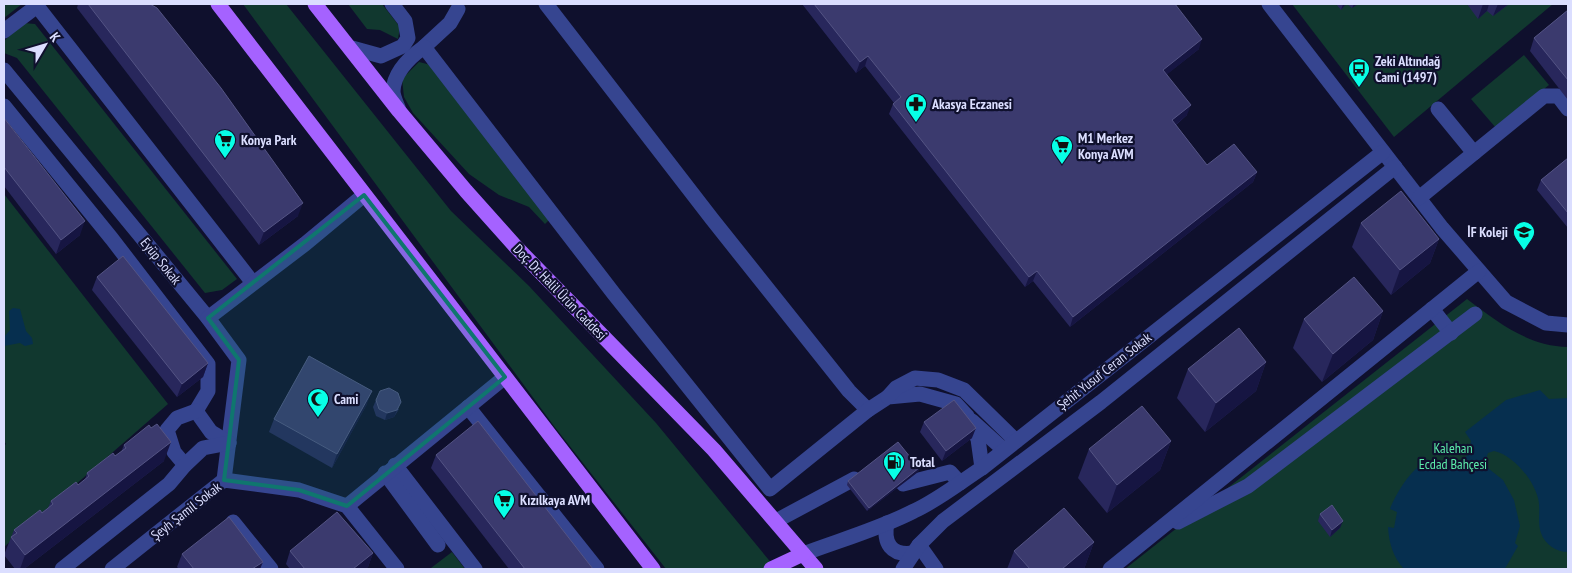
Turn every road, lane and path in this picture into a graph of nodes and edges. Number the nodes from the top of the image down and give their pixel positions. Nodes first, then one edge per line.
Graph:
1 (218, 4) edge
2 (230, 4) edge
3 (316, 4) edge
4 (392, 4) edge
5 (546, 4) edge
6 (1269, 4) edge
7 (458, 9) dead end
8 (4, 31) edge
9 (250, 44) junction
10 (424, 47) junction
11 (352, 48) junction
12 (4, 70) edge
13 (4, 106) edge
14 (1438, 109) dead end
15 (1568, 109) edge
16 (399, 111) junction
17 (1383, 152) junction
18 (1474, 153) junction
19 (1395, 167) junction
20 (364, 194) junction
21 (1419, 198) junction
22 (1479, 271) junction
23 (253, 283) junction
24 (1432, 309) junction
25 (1475, 314) dead end
26 (208, 318) junction
27 (1568, 325) edge
28 (1450, 333) junction
29 (505, 377) junction
30 (888, 397) junction
31 (468, 407) junction
32 (868, 410) junction
33 (196, 411) junction
34 (967, 416) junction
35 (229, 443) junction
36 (1010, 446) junction
37 (185, 465) junction
38 (982, 468) junction
39 (390, 469) junction
40 (854, 479) edge
41 (224, 480) junction
42 (960, 483) junction
43 (903, 484) edge
44 (347, 506) junction
45 (776, 521) junction
46 (233, 522) edge
47 (887, 523) junction
48 (1151, 536) junction
49 (438, 545) dead end
50 (916, 549) junction
51 (803, 554) junction
52 (62, 569) edge
53 (112, 569) edge
54 (271, 569) edge
55 (397, 569) edge
56 (475, 569) edge
57 (597, 569) edge
58 (653, 569) edge
59 (771, 569) edge
60 (816, 569) edge
61 (903, 569) edge
62 (936, 569) edge
63 (1110, 569) edge

1 - 9 main road
2 - 9 main road
3 - 11 main road, Doç. Dr. Halil Ürün Caddesi
4 - 11 street
5 - 32 street
6 - 17 street
7 - 10 street
8 - 23 street
9 - 20 main road
10 - 16 street
10 - 32 street
11 - 16 main road, Doç. Dr. Halil Ürün Caddesi
12 - 26 street, Eyüp Sokak
13 - 33 street
14 - 18 street
15 - 18 street
16 - 45 main road, Doç. Dr. Halil Ürün Caddesi
17 - 19 street
17 - 36 street, Şehit Yusuf Ceran Sokak
18 - 21 street
19 - 21 street
19 - 50 street, Şehit Yusuf Ceran Sokak
20 - 23 street
20 - 29 main road
21 - 22 street
22 - 24 street
22 - 27 street
23 - 26 street
24 - 28 street
24 - 48 street
25 - 28 street
26 - 35 street, Eyüp Sokak
28 - 48 street
29 - 31 street
29 - 58 main road
30 - 32 street
30 - 34 street
30 - 36 street
31 - 39 street
31 - 57 street
33 - 35 street
33 - 37 street
34 - 36 street
34 - 38 street
35 - 37 street
35 - 41 street, Eyüp Sokak
36 - 38 street, Şehit Yusuf Ceran Sokak
37 - 52 street
38 - 42 street, Şehit Yusuf Ceran Sokak
39 - 44 street
39 - 49 street
39 - 56 street
40 - 45 street
41 - 44 street, Şeyh Şamil Sokak
41 - 53 street, Şeyh Şamil Sokak
42 - 43 street
42 - 47 street, Şehit Yusuf Ceran Sokak
44 - 55 street
45 - 51 main road, Doç. Dr. Halil Ürün Caddesi
46 - 54 street
47 - 50 street
47 - 51 street, Şehit Yusuf Ceran Sokak
48 - 63 street
50 - 61 street, Şehit Yusuf Ceran Sokak
50 - 62 street
51 - 59 main road
51 - 60 main road, Doç. Dr. Halil Ürün Caddesi

